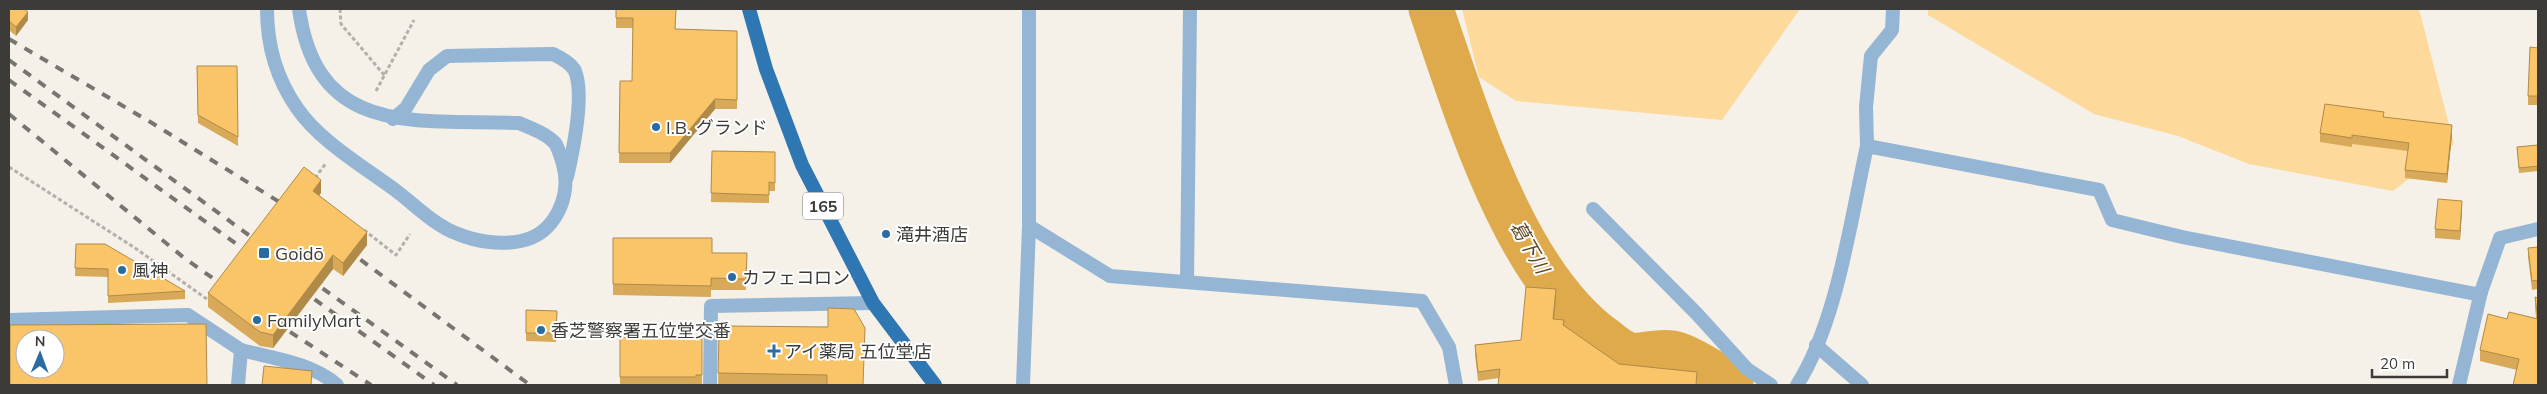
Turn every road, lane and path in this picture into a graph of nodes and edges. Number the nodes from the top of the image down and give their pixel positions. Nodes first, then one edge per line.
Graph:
1 (267, 9) edge
2 (299, 9) edge
3 (340, 9) edge
4 (749, 9) edge
5 (1029, 9) edge
6 (1190, 9) edge
7 (1892, 9) edge
8 (414, 20) dead end
9 (386, 76) junction
10 (373, 96) dead end
11 (393, 118) junction
12 (1867, 146) junction
13 (327, 161) dead end
14 (9, 167) edge
15 (567, 177) junction
16 (310, 185) edge
17 (1593, 210) dead end
18 (1029, 226) junction
19 (363, 229) edge
20 (2538, 229) edge
21 (410, 234) dead end
22 (1187, 282) junction
23 (2482, 292) junction
24 (873, 303) junction
25 (216, 306) edge
26 (9, 320) edge
27 (1816, 344) junction
28 (241, 350) junction
29 (1458, 384) edge
30 (238, 385) edge
31 (337, 385) edge
32 (710, 385) edge
33 (935, 385) edge
34 (1023, 385) edge
35 (1771, 385) edge
36 (1797, 385) edge
37 (1862, 385) edge
38 (2459, 385) edge

1 - 15 street
2 - 11 street
3 - 9 path
4 - 24 highway, 165
5 - 18 street
6 - 22 street
7 - 12 street
8 - 9 path
9 - 10 path
11 - 15 street
11 - 15 street
12 - 23 street
12 - 27 street
13 - 16 path
14 - 25 path
17 - 35 street
18 - 22 street
18 - 34 street
19 - 21 path
20 - 23 street
22 - 29 street
23 - 38 street
24 - 32 street
24 - 33 highway, 165
26 - 28 street
27 - 36 street
27 - 37 street
28 - 30 street
28 - 31 street

